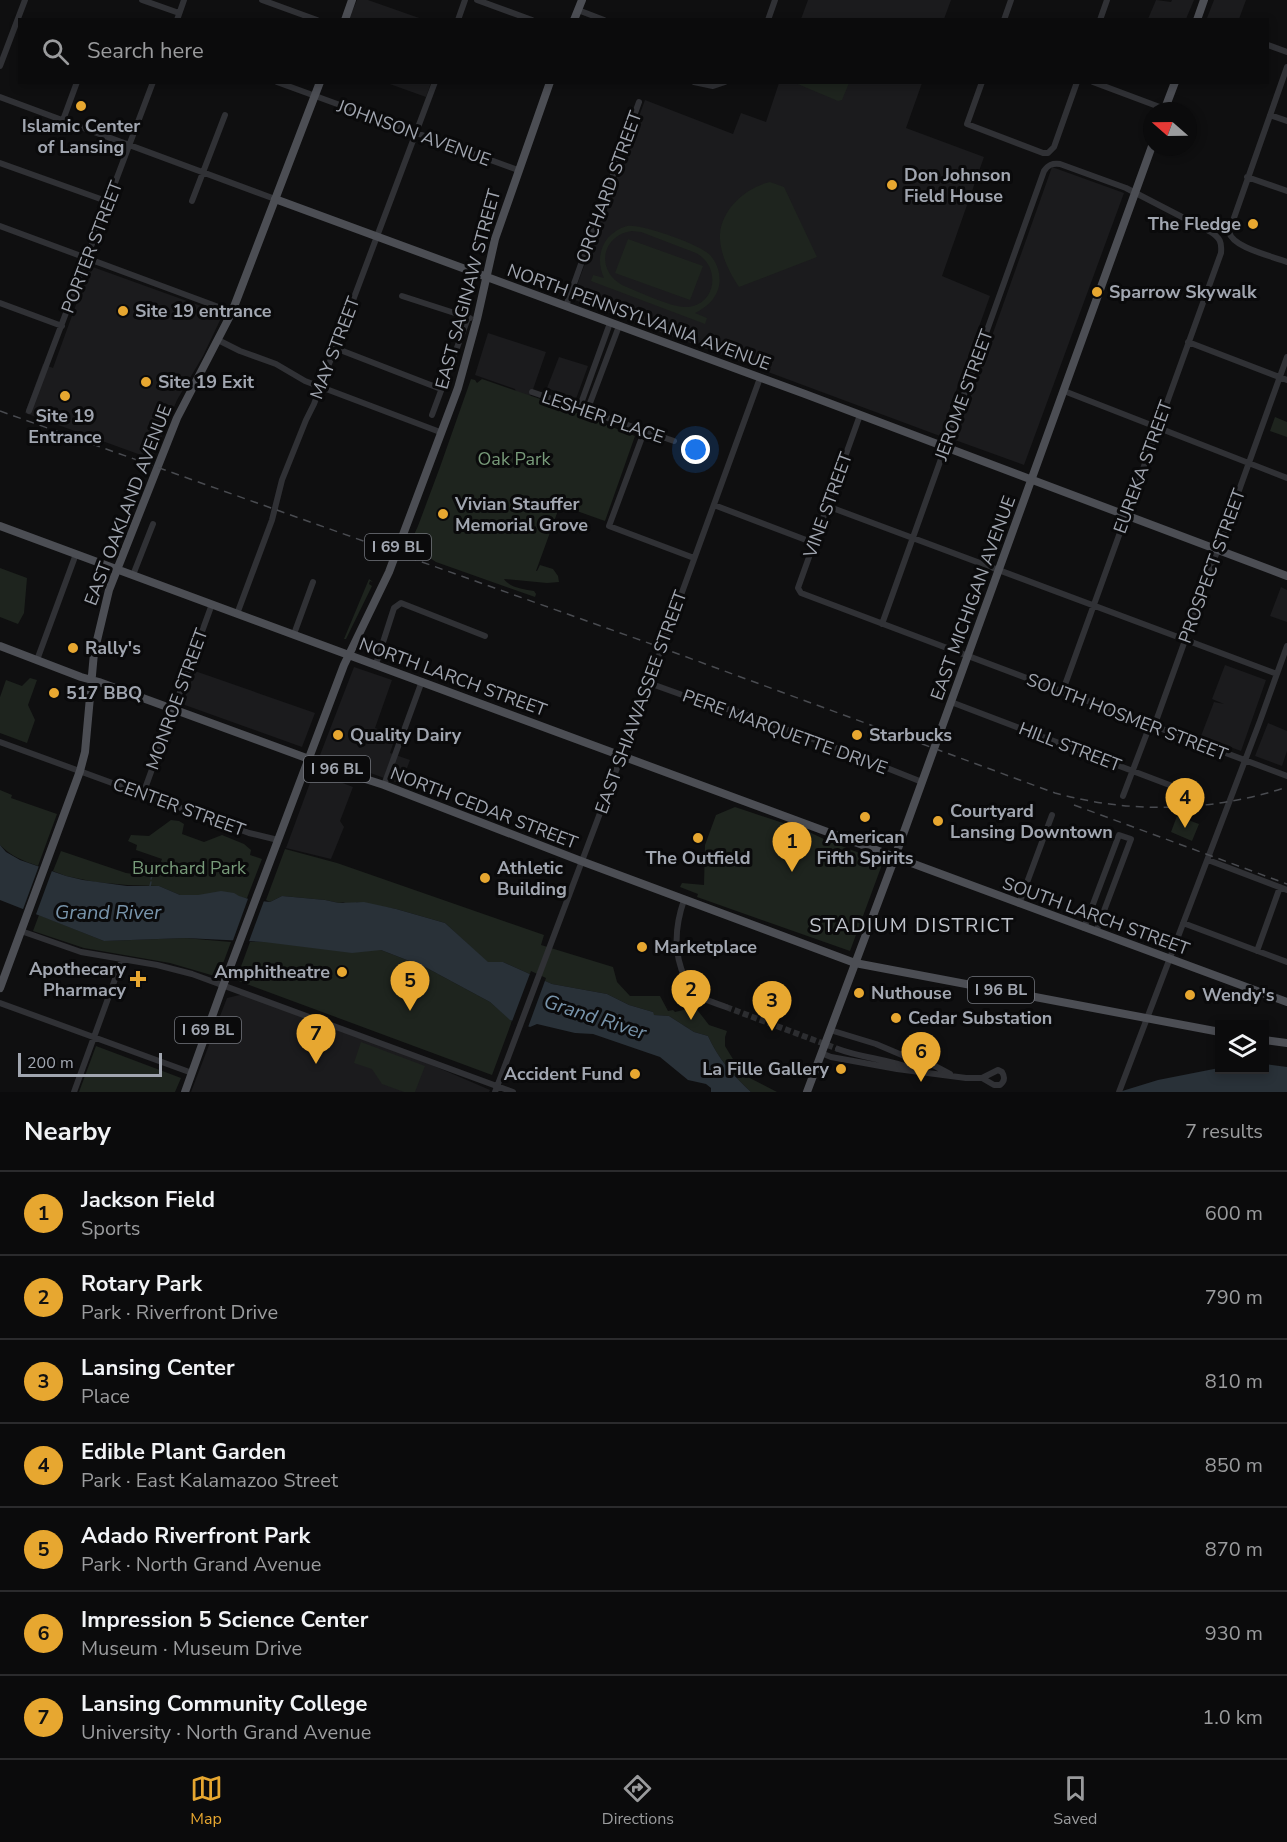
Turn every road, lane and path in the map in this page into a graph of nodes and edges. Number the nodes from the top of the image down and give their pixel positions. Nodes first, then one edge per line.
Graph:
1 (25, 0) edge
2 (142, 0) edge
3 (184, 0) edge
4 (262, 0) edge
5 (352, 0) edge
6 (465, 0) edge
7 (477, 0) edge
8 (582, 0) edge
9 (775, 0) edge
10 (1011, 0) edge
11 (1107, 0) edge
12 (1204, 0) edge
13 (578, 10) junction
14 (178, 16) edge
15 (312, 18) edge
16 (346, 18) edge
17 (459, 18) edge
18 (526, 18) edge
19 (575, 18) edge
20 (599, 18) edge
21 (769, 18) edge
22 (1005, 18) edge
23 (1101, 18) edge
24 (1198, 18) edge
25 (1269, 45) edge
26 (1287, 52) edge
27 (2, 53) edge
28 (0, 66) edge
29 (1287, 67) edge
30 (76, 84) edge
31 (152, 84) edge
32 (282, 84) edge
33 (320, 84) edge
34 (434, 84) edge
35 (549, 84) edge
36 (701, 84) edge
37 (719, 84) edge
38 (981, 84) edge
39 (1076, 84) edge
40 (1098, 84) edge
41 (1174, 84) edge
42 (315, 96) junction
43 (0, 97) edge
44 (639, 102) dead end
45 (1144, 102) edge
46 (1168, 102) edge
47 (225, 115) dead end
48 (1270, 115) junction
49 (63, 120) junction
50 (1287, 121) edge
51 (416, 133) junction
52 (130, 145) junction
53 (1149, 156) edge
54 (0, 163) edge
55 (518, 170) junction
56 (203, 172) junction
57 (1247, 177) junction
58 (1287, 191) edge
59 (1136, 192) junction
60 (275, 199) junction
61 (192, 201) dead end
62 (109, 202) junction
63 (0, 226) edge
64 (378, 236) junction
65 (88, 258) junction
66 (1287, 262) edge
67 (487, 276) junction
68 (402, 296) dead end
69 (0, 303) edge
70 (566, 306) junction
71 (232, 312) junction
72 (468, 318) junction
73 (477, 319) junction
74 (610, 323) junction
75 (62, 326) junction
76 (619, 326) junction
77 (218, 340) junction
78 (1188, 342) junction
79 (335, 348) junction
80 (1287, 357) edge
81 (760, 378) junction
82 (1280, 378) junction
83 (1287, 380) edge
84 (320, 387) junction
85 (441, 388) junction
86 (1064, 391) junction
87 (532, 392) dead end
88 (579, 409) junction
89 (29, 411) dead end
90 (588, 411) junction
91 (432, 415) dead end
92 (860, 415) junction
93 (1157, 428) junction
94 (440, 432) junction
95 (644, 432) junction
96 (674, 441) dead end
97 (945, 447) junction
98 (1249, 463) junction
99 (1287, 478) edge
100 (1032, 480) junction
101 (714, 505) junction
102 (828, 506) junction
103 (1126, 515) junction
104 (153, 524) dead end
105 (0, 526) edge
106 (913, 538) junction
107 (814, 543) junction
108 (1218, 550) junction
109 (76, 554) junction
110 (694, 558) junction
111 (117, 569) junction
112 (999, 569) junction
113 (133, 575) junction
114 (1287, 576) edge
115 (313, 582) dead end
116 (801, 593) joint
117 (212, 604) junction
118 (1094, 606) junction
119 (237, 614) junction
120 (882, 624) junction
121 (294, 634) junction
122 (485, 636) dead end
123 (1185, 641) junction
124 (0, 646) edge
125 (1287, 646) edge
126 (349, 655) junction
127 (968, 656) junction
128 (37, 660) junction
129 (376, 664) junction
130 (1277, 675) junction
131 (91, 679) junction
132 (422, 681) junction
133 (649, 683) junction
134 (1062, 693) junction
135 (951, 702) junction
136 (174, 709) junction
137 (1150, 725) junction
138 (0, 742) edge
139 (622, 755) junction
140 (309, 759) junction
141 (1245, 761) junction
142 (1132, 770) junction
143 (80, 771) junction
144 (1287, 776) edge
145 (922, 782) junction
146 (384, 785) junction
147 (1188, 792) dead end
148 (143, 794) junction
149 (1123, 796) dead end
150 (1052, 815) dead end
151 (278, 840) junction
152 (1112, 855) junction
153 (895, 857) junction
154 (1124, 859) junction
155 (1208, 860) junction
156 (581, 861) junction
157 (1284, 888) edge
158 (684, 900) junction
159 (1019, 904) junction
160 (1183, 923) junction
161 (1084, 928) junction
162 (21, 931) junction
163 (1096, 932) junction
164 (1257, 951) junction
165 (1170, 959) junction
166 (122, 960) junction
167 (1287, 962) edge
168 (855, 963) junction
169 (223, 986) junction
170 (0, 987) edge
171 (1287, 1002) edge
172 (0, 1003) edge
173 (726, 1007) tunnel mouth
174 (1147, 1019) junction
175 (830, 1030) junction
176 (1215, 1031) edge
177 (94, 1037) junction
178 (1269, 1040) edge
179 (1286, 1042) edge
180 (838, 1049) tunnel mouth
181 (821, 1053) junction
182 (876, 1058) junction
183 (909, 1058) junction
184 (922, 1072) junction
185 (192, 1073) junction
186 (956, 1077) junction
187 (982, 1078) dead end
188 (496, 1089) edge
189 (74, 1092) edge
190 (185, 1092) edge
191 (513, 1092) edge
192 (807, 1092) edge
193 (1119, 1092) edge

1 - 27 street
2 - 14 street
3 - 14 street
4 - 15 street
5 - 16 main road
6 - 17 street
7 - 18 street
8 - 13 main road
9 - 21 street
10 - 22 street
11 - 23 street
12 - 24 main road
13 - 19 main road
13 - 20 street
25 - 26 street
27 - 28 street
29 - 48 street
30 - 49 street
31 - 52 street, PORTER STREET
32 - 42 street, JOHNSON AVENUE
33 - 42 main road, EAST OAKLAND AVENUE
34 - 51 street, MAY STREET
35 - 55 main road, EAST SAGINAW STREET / I 69 BL
36 - 37 street
38 - 39 street
40 - 45 street
41 - 46 main road
42 - 51 street, JOHNSON AVENUE
42 - 60 main road, EAST OAKLAND AVENUE
43 - 49 street, NORTH PENNSYLVANIA AVENUE
44 - 70 street, ORCHARD STREET
47 - 56 street
48 - 50 street
48 - 57 street
49 - 52 street, NORTH PENNSYLVANIA AVENUE
51 - 55 street, JOHNSON AVENUE
51 - 64 street, MAY STREET
52 - 56 street, NORTH PENNSYLVANIA AVENUE
52 - 62 street, PORTER STREET
53 - 59 main road, EAST MICHIGAN AVENUE
54 - 62 street
55 - 67 main road, EAST SAGINAW STREET / I 69 BL
56 - 60 street, NORTH PENNSYLVANIA AVENUE
56 - 61 street
57 - 58 street
57 - 66 street
59 - 78 street, EUREKA STREET
59 - 86 main road, EAST MICHIGAN AVENUE
59 - 97 street, JEROME STREET
60 - 64 main road, NORTH PENNSYLVANIA AVENUE
60 - 71 main road, EAST OAKLAND AVENUE
62 - 65 street, PORTER STREET
63 - 65 street
64 - 67 main road, NORTH PENNSYLVANIA AVENUE
64 - 79 street, MAY STREET
65 - 71 street
65 - 75 street, PORTER STREET
67 - 70 main road, NORTH PENNSYLVANIA AVENUE
67 - 73 main road, EAST SAGINAW STREET / I 69 BL
68 - 72 street
69 - 75 street
70 - 74 main road, NORTH PENNSYLVANIA AVENUE
71 - 77 main road, EAST OAKLAND AVENUE
72 - 73 street
72 - 85 street
73 - 94 main road, EAST SAGINAW STREET / I 69 BL
74 - 76 main road, NORTH PENNSYLVANIA AVENUE
74 - 88 street
75 - 89 street, PORTER STREET
76 - 81 main road, NORTH PENNSYLVANIA AVENUE
76 - 90 street
77 - 84 street
77 - 111 main road, EAST OAKLAND AVENUE
78 - 82 street
78 - 93 street, EUREKA STREET
79 - 84 street, MAY STREET
79 - 85 street
80 - 82 street, PROSPECT STREET
81 - 92 main road, NORTH PENNSYLVANIA AVENUE
81 - 101 street, EAST SHIAWASSEE STREET
82 - 83 street
82 - 98 street, PROSPECT STREET
84 - 94 street
84 - 119 street, MAY STREET
85 - 91 street
86 - 93 street
86 - 100 main road, EAST MICHIGAN AVENUE
87 - 88 street, LESHER PLACE
88 - 90 street, LESHER PLACE
90 - 95 street, LESHER PLACE
92 - 97 main road, NORTH PENNSYLVANIA AVENUE
92 - 102 street, VINE STREET
93 - 98 street
93 - 103 street, EUREKA STREET
94 - 126 main road, EAST SAGINAW STREET / I 69 BL
95 - 96 street, LESHER PLACE
95 - 110 street
97 - 100 main road, NORTH PENNSYLVANIA AVENUE
97 - 106 street, JEROME STREET
98 - 99 street
98 - 108 street, PROSPECT STREET
100 - 103 main road, NORTH PENNSYLVANIA AVENUE
100 - 112 main road, EAST MICHIGAN AVENUE
101 - 107 street
101 - 110 street, EAST SHIAWASSEE STREET
102 - 106 street
102 - 107 street, VINE STREET
103 - 108 main road, NORTH PENNSYLVANIA AVENUE
103 - 118 street, EUREKA STREET
104 - 113 street
105 - 109 main road, NORTH LARCH STREET
106 - 112 street
106 - 120 street, JEROME STREET
107 - 116 street, VINE STREET
108 - 114 main road, NORTH PENNSYLVANIA AVENUE
108 - 123 street, PROSPECT STREET
109 - 111 main road, NORTH LARCH STREET
109 - 128 street
110 - 133 street, EAST SHIAWASSEE STREET
111 - 113 main road, NORTH LARCH STREET
111 - 131 main road, EAST OAKLAND AVENUE
112 - 118 street
112 - 127 main road, EAST MICHIGAN AVENUE
113 - 117 main road, NORTH LARCH STREET
115 - 121 street
116 - 120 street, SOUTH HOSMER STREET
117 - 119 main road, NORTH LARCH STREET
117 - 136 street, MONROE STREET
118 - 123 street
118 - 134 street, EUREKA STREET
119 - 121 main road, NORTH LARCH STREET
120 - 127 street, SOUTH HOSMER STREET
121 - 126 main road, NORTH LARCH STREET
122 - 129 street
123 - 130 street
123 - 137 street, PROSPECT STREET
124 - 128 main road, NORTH CEDAR STREET / I 96 BL
125 - 130 street
126 - 129 main road, NORTH LARCH STREET
126 - 140 main road, EAST SAGINAW STREET / I 69 BL
127 - 134 street, SOUTH HOSMER STREET
127 - 135 main road, EAST MICHIGAN AVENUE
128 - 131 main road, NORTH CEDAR STREET / I 96 BL
129 - 132 main road, NORTH LARCH STREET
130 - 141 street
131 - 136 main road, NORTH CEDAR STREET / I 96 BL
131 - 143 main road, EAST OAKLAND AVENUE
132 - 139 main road, NORTH LARCH STREET
132 - 146 street
133 - 139 street, EAST SHIAWASSEE STREET
133 - 145 street, PERE MARQUETTE DRIVE
134 - 137 street, SOUTH HOSMER STREET
135 - 142 street, HILL STREET
135 - 145 main road, EAST MICHIGAN AVENUE
136 - 140 main road, NORTH CEDAR STREET / I 96 BL
136 - 148 street, MONROE STREET
137 - 141 street, SOUTH HOSMER STREET
137 - 142 street, PROSPECT STREET
138 - 143 street, CENTER STREET
139 - 153 main road, NORTH LARCH STREET
139 - 156 street, EAST SHIAWASSEE STREET
140 - 146 main road, NORTH CEDAR STREET / I 96 BL
140 - 151 main road, EAST SAGINAW STREET / I 69 BL
141 - 144 street, SOUTH HOSMER STREET
141 - 155 street
142 - 147 street, HILL STREET
142 - 149 street, PROSPECT STREET
143 - 148 street, CENTER STREET
143 - 162 main road, EAST OAKLAND AVENUE
145 - 153 main road, EAST MICHIGAN AVENUE
146 - 156 main road, NORTH CEDAR STREET / I 96 BL
148 - 151 street, CENTER STREET
150 - 159 street
151 - 169 main road, EAST SAGINAW STREET / I 69 BL
152 - 154 street
152 - 154 street
152 - 161 street
153 - 159 main road, SOUTH LARCH STREET
153 - 168 main road, EAST MICHIGAN AVENUE
154 - 163 street
155 - 157 street
155 - 160 street
156 - 158 main road, NORTH CEDAR STREET / I 96 BL
156 - 188 street, EAST SHIAWASSEE STREET
157 - 164 street
158 - 168 main road, NORTH CEDAR STREET / I 96 BL
158 - 173 street
159 - 161 main road, SOUTH LARCH STREET
160 - 164 street
160 - 165 street
161 - 163 main road, SOUTH LARCH STREET
162 - 166 street
162 - 170 main road, EAST OAKLAND AVENUE
163 - 165 main road, SOUTH LARCH STREET
164 - 167 street
165 - 171 main road, SOUTH LARCH STREET
165 - 174 street
166 - 169 street
166 - 177 street
168 - 174 main road, I 96 BL
168 - 175 main road, EAST MICHIGAN AVENUE
169 - 185 main road, EAST SAGINAW STREET / I 69 BL
169 - 188 street
172 - 177 street
174 - 176 main road, I 96 BL
174 - 193 street
175 - 181 main road, EAST MICHIGAN AVENUE
175 - 183 street
177 - 185 street
177 - 189 street
178 - 179 main road
180 - 182 street
181 - 184 street
181 - 192 main road, EAST MICHIGAN AVENUE
182 - 183 street
182 - 184 street
183 - 186 street
184 - 186 street
185 - 190 main road, I 69 BL
186 - 187 street
188 - 191 street

